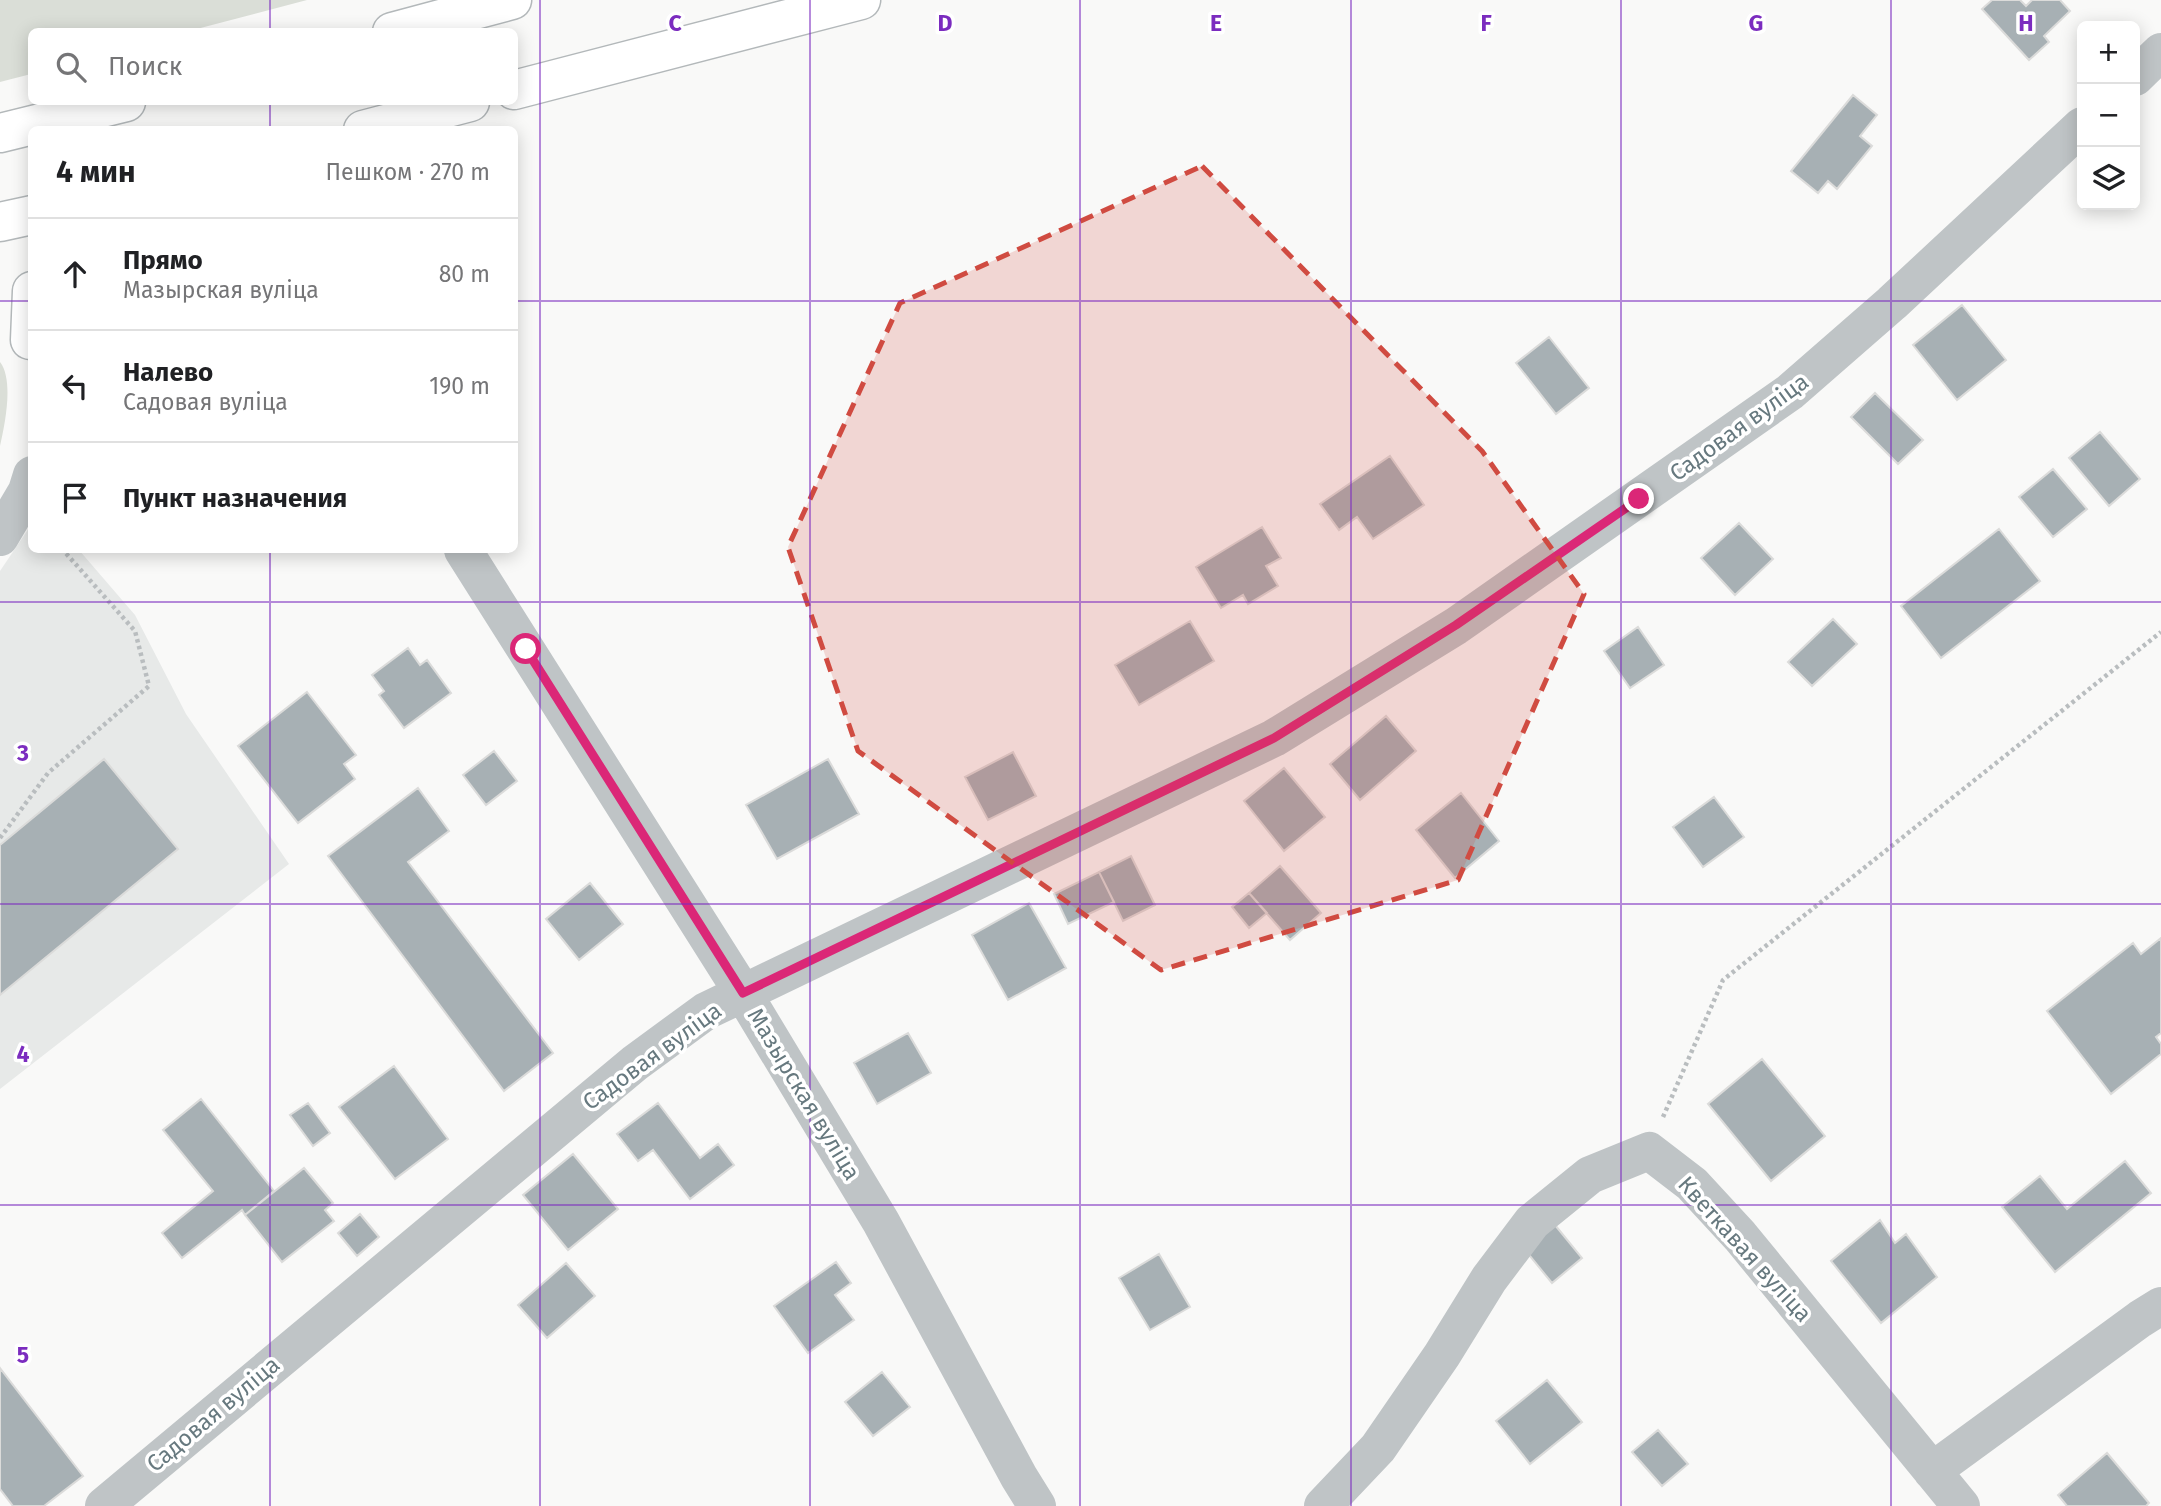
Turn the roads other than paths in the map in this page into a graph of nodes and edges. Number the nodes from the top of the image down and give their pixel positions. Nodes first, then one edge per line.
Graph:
1 (512, 0) edge
2 (861, 0) edge
3 (407, 28) edge
4 (2161, 52) edge
5 (2140, 72) edge
6 (518, 89) edge
7 (114, 105) edge
8 (459, 105) edge
9 (28, 126) edge
10 (28, 126) edge
11 (378, 126) edge
12 (2077, 131) edge
13 (0, 133) edge
14 (28, 216) edge
15 (0, 222) edge
16 (0, 304) edge
17 (28, 340) edge
18 (28, 488) edge
19 (0, 537) edge
20 (465, 553) edge
21 (743, 993) junction
22 (2161, 1307) edge
23 (1932, 1471) junction
24 (104, 1506) edge
25 (1037, 1506) edge
26 (1323, 1506) edge
27 (1961, 1506) edge

1 - 3 highway
2 - 6 highway
4 - 5 street
7 - 9 highway
8 - 11 highway
10 - 13 highway
12 - 21 street, Садовая вуліца
14 - 15 highway
16 - 17 highway
18 - 19 street
20 - 21 street, Мазырская вуліца
21 - 24 street, Садовая вуліца
21 - 25 street, Мазырская вуліца
22 - 23 street
23 - 26 street, Кветкавая вуліца
23 - 27 street, Кветкавая вуліца

